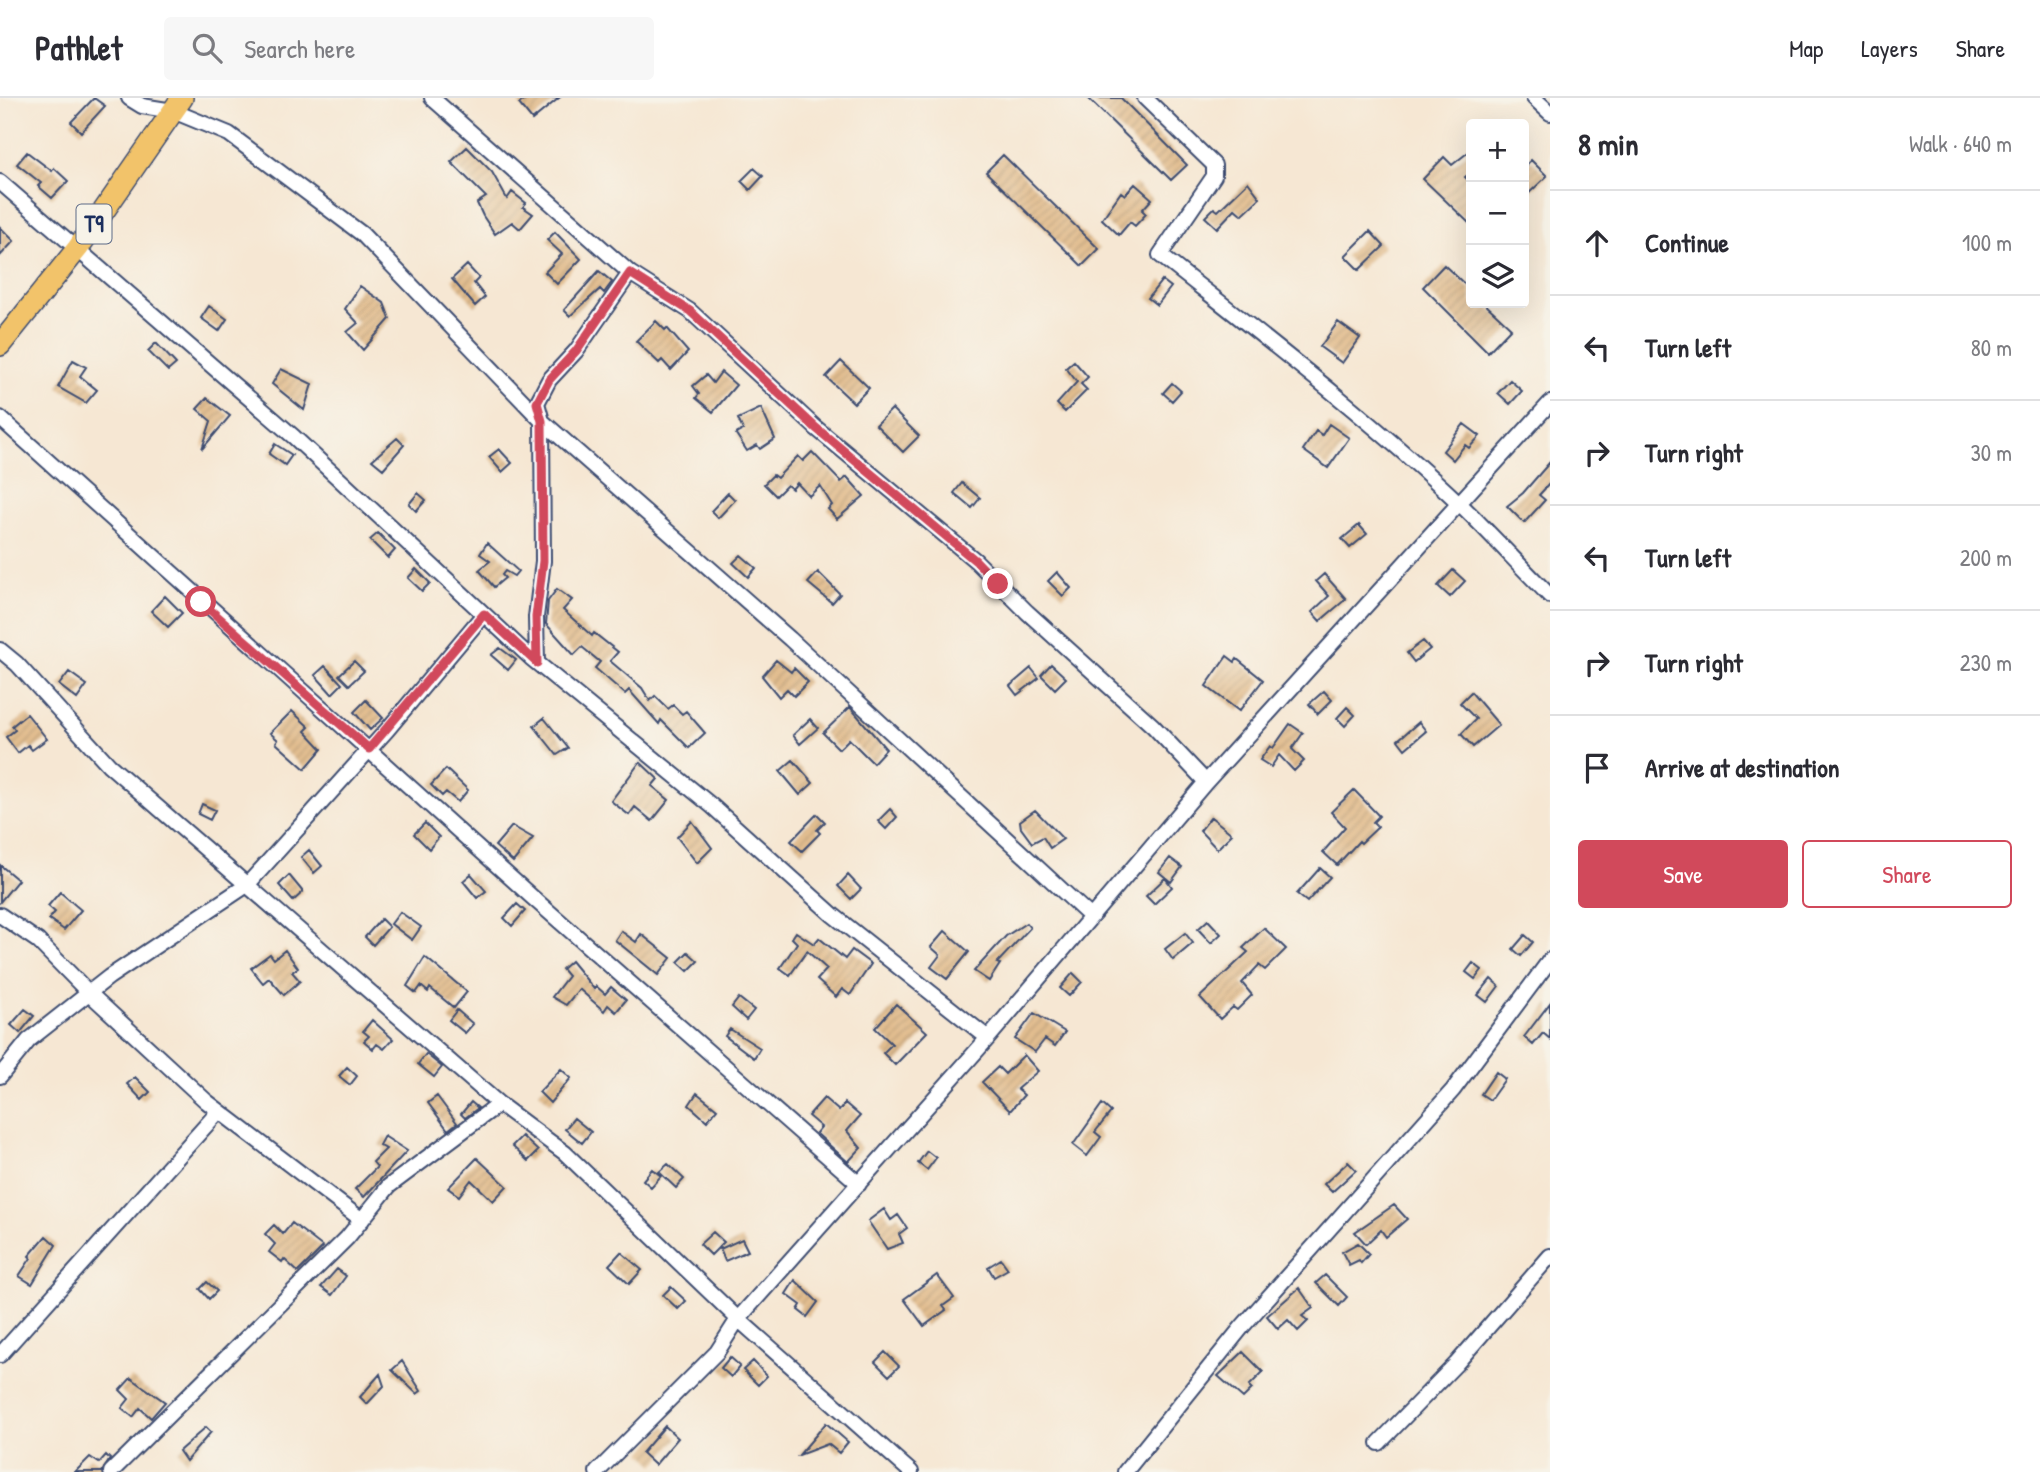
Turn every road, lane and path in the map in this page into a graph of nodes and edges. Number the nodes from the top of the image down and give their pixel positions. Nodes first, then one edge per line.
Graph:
1 (129, 98) edge
2 (432, 98) edge
3 (1145, 98) edge
4 (1534, 98) edge
5 (177, 104) edge
6 (1550, 113) edge
7 (0, 182) edge
8 (78, 248) junction
9 (630, 273) junction
10 (0, 345) edge
11 (1550, 402) edge
12 (0, 418) edge
13 (542, 421) junction
14 (1460, 505) junction
15 (1550, 596) edge
16 (484, 614) junction
17 (0, 650) edge
18 (537, 663) junction
19 (369, 749) junction
20 (1206, 782) junction
21 (247, 885) junction
22 (0, 915) edge
23 (1091, 917) junction
24 (1550, 960) edge
25 (89, 993) junction
26 (988, 1038) junction
27 (0, 1076) edge
28 (499, 1104) junction
29 (219, 1111) junction
30 (859, 1184) junction
31 (362, 1220) junction
32 (1550, 1256) edge
33 (738, 1319) junction
34 (0, 1355) edge
35 (1379, 1444) dead end
36 (111, 1472) edge
37 (597, 1472) edge
38 (911, 1472) edge
39 (1125, 1472) edge

1 - 5 street
2 - 9 street
3 - 14 street
4 - 6 street
5 - 8 highway, T9
5 - 13 street
7 - 8 street
8 - 10 highway, T9
8 - 16 street
9 - 13 street
9 - 20 street
11 - 14 street
12 - 19 street
13 - 18 street
13 - 23 street
14 - 15 street
14 - 20 street
16 - 18 street
16 - 19 street
17 - 21 street
18 - 26 street
19 - 21 street
19 - 30 street
20 - 23 street
21 - 25 street
21 - 28 street
22 - 25 street
23 - 26 street
24 - 39 street
25 - 27 street
25 - 29 street
26 - 30 street
28 - 31 street
28 - 33 street
29 - 31 street
29 - 34 street
30 - 33 street
31 - 36 street
32 - 35 street
33 - 37 street
33 - 38 street

